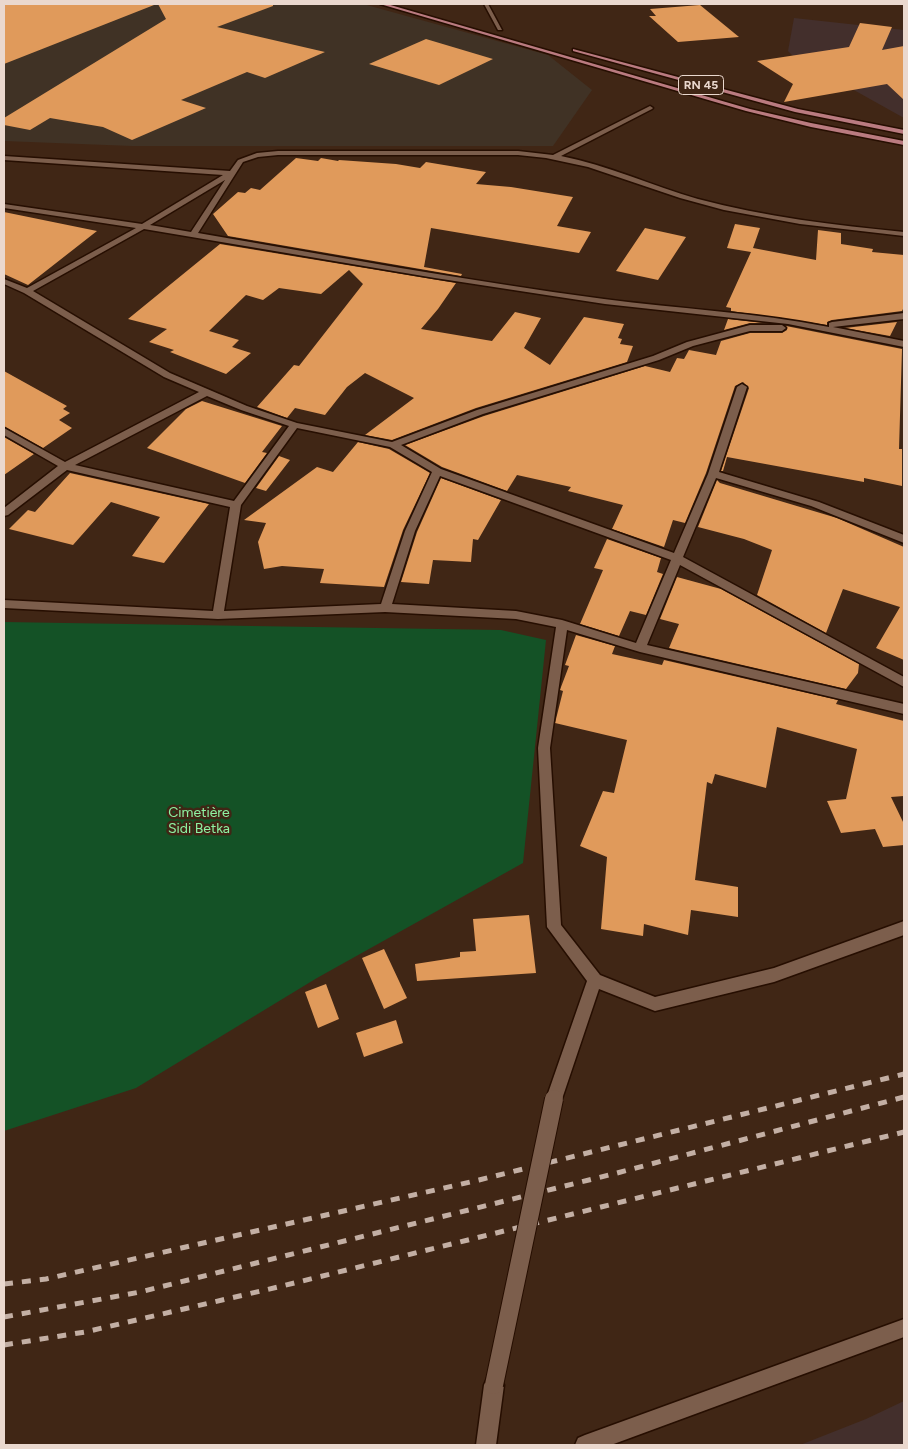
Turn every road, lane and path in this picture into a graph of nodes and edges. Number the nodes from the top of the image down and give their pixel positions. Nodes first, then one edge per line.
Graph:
1 (382, 4) edge
2 (486, 4) edge
3 (492, 26) dead end
4 (500, 29) junction
5 (510, 32) dead end
6 (490, 34) junction
7 (565, 47) dead end
8 (650, 108) dead end
9 (904, 132) edge
10 (904, 143) edge
11 (554, 156) junction
12 (4, 158) edge
13 (231, 173) junction
14 (4, 206) edge
15 (144, 226) junction
16 (193, 234) junction
17 (904, 234) edge
18 (4, 281) edge
19 (27, 291) junction
20 (904, 316) edge
21 (819, 326) junction
22 (904, 344) edge
23 (742, 387) dead end
24 (207, 392) junction
25 (295, 425) junction
26 (4, 432) edge
27 (393, 445) junction
28 (65, 466) junction
29 (437, 471) junction
30 (713, 474) junction
31 (236, 505) junction
32 (4, 513) edge
33 (904, 539) edge
34 (676, 558) junction
35 (4, 604) edge
36 (385, 608) junction
37 (218, 615) junction
38 (562, 624) junction
39 (640, 648) junction
40 (904, 682) edge
41 (904, 708) edge
42 (904, 928) edge
43 (596, 980) junction
44 (904, 1328) edge
45 (486, 1445) edge
46 (585, 1445) edge

1 - 6 main road, RN 45
2 - 4 street
3 - 4 main road
4 - 5 main road
4 - 6 main road
6 - 10 main road, RN 45
7 - 9 main road, RN 45
8 - 11 street
11 - 13 street
11 - 17 street
12 - 13 street
13 - 15 street
13 - 16 street
14 - 15 street
15 - 16 street
15 - 19 street
16 - 21 street
18 - 19 street
19 - 24 street
20 - 21 street
21 - 22 street
21 - 27 street
23 - 30 street
24 - 25 street
24 - 28 street
25 - 27 street
25 - 31 street
26 - 28 street
27 - 29 street
28 - 31 street
28 - 32 street
29 - 34 street
29 - 36 street
30 - 33 street
30 - 34 street
31 - 37 street
34 - 39 street
34 - 40 street
35 - 37 street
36 - 37 street
36 - 38 street
38 - 39 street
38 - 43 street
39 - 41 street
42 - 43 street
43 - 45 street, bridge
44 - 46 street

